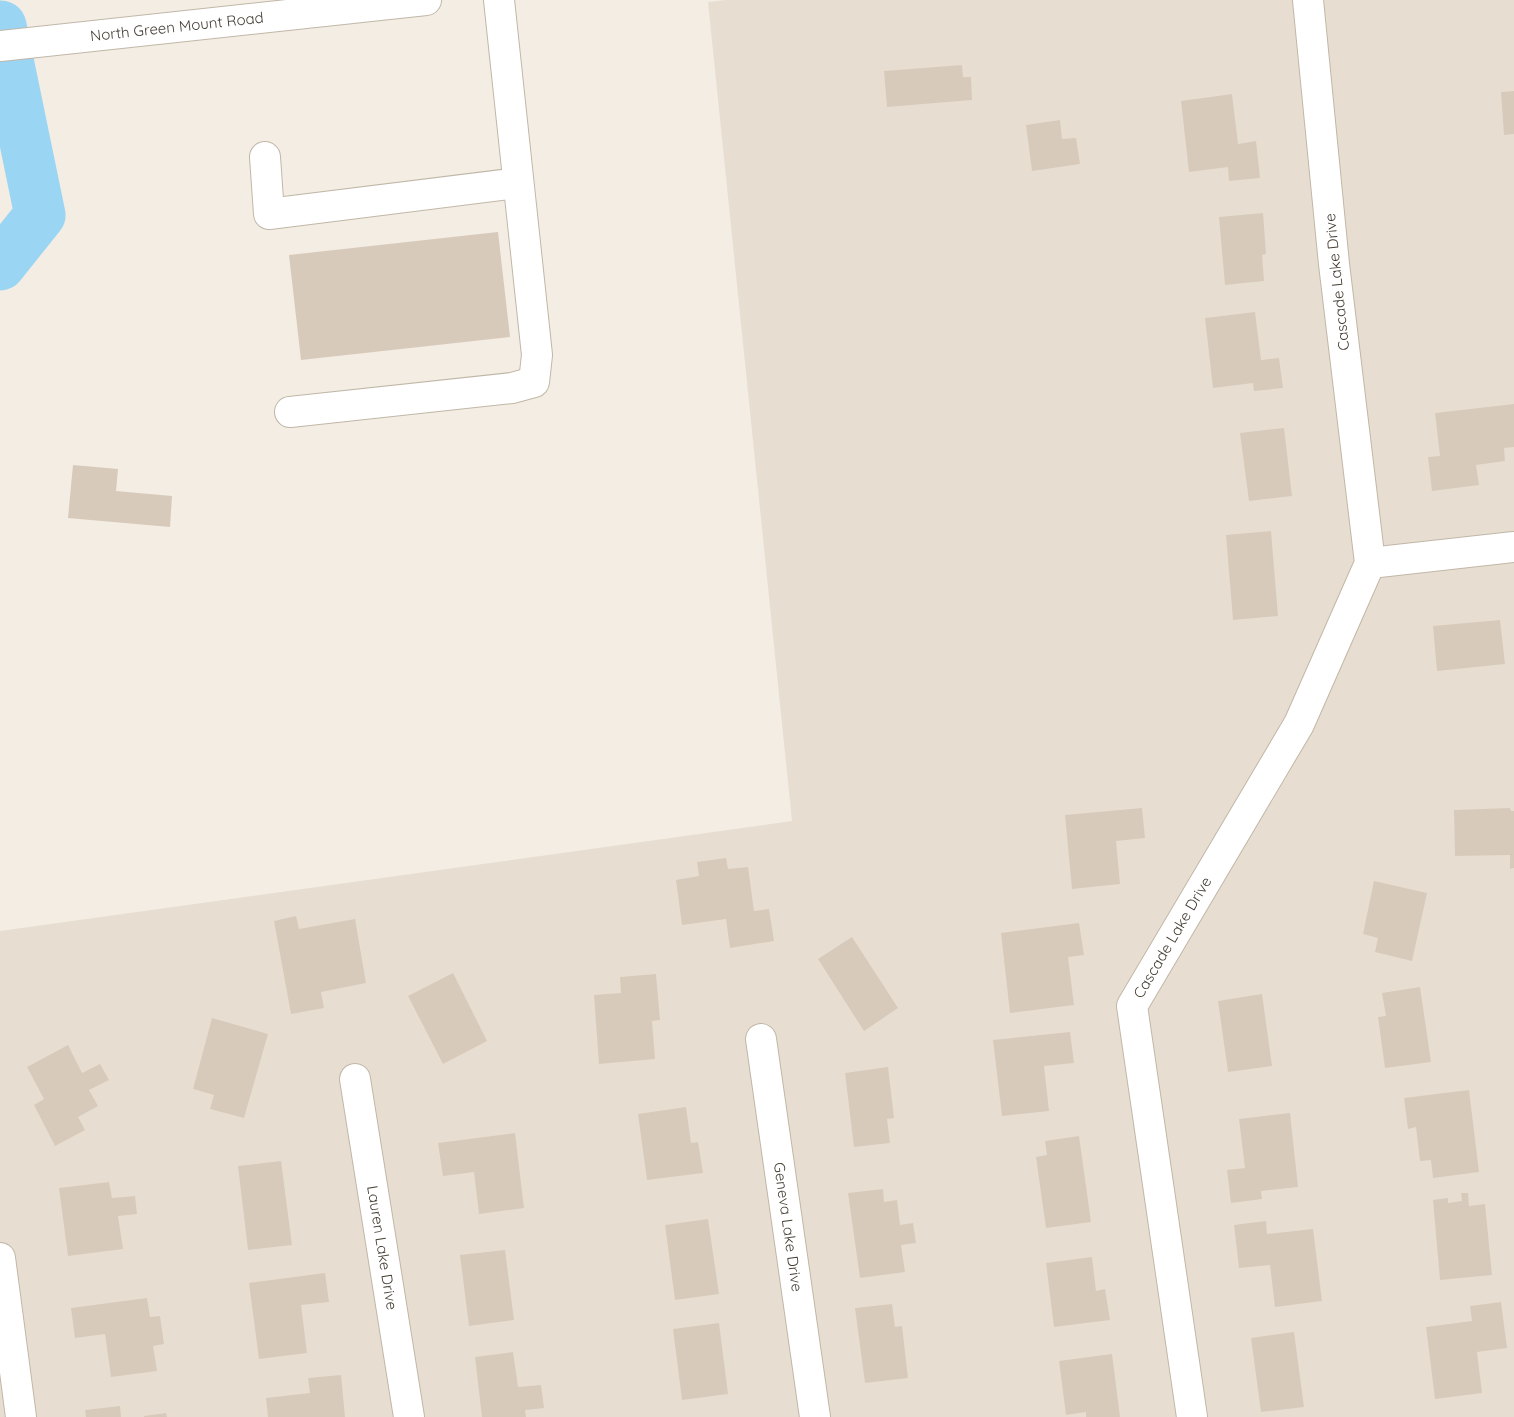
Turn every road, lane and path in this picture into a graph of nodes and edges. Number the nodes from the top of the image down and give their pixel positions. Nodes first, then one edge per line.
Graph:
1 (426, 0) edge
2 (499, 0) edge
3 (1308, 0) edge
4 (0, 46) edge
5 (265, 157) dead end
6 (518, 183) junction
7 (290, 412) dead end
8 (1514, 547) edge
9 (1370, 563) junction
10 (761, 1039) dead end
11 (355, 1079) dead end
12 (0, 1258) edge
13 (21, 1417) edge
14 (409, 1417) edge
15 (815, 1417) edge
16 (1192, 1417) edge

1 - 4 street, North Green Mount Road
2 - 6 street
3 - 9 street, Cascade Lake Drive
5 - 6 street
6 - 7 street
8 - 9 street
9 - 16 street, Cascade Lake Drive
10 - 15 street, Geneva Lake Drive
11 - 14 street, Lauren Lake Drive
12 - 13 street

